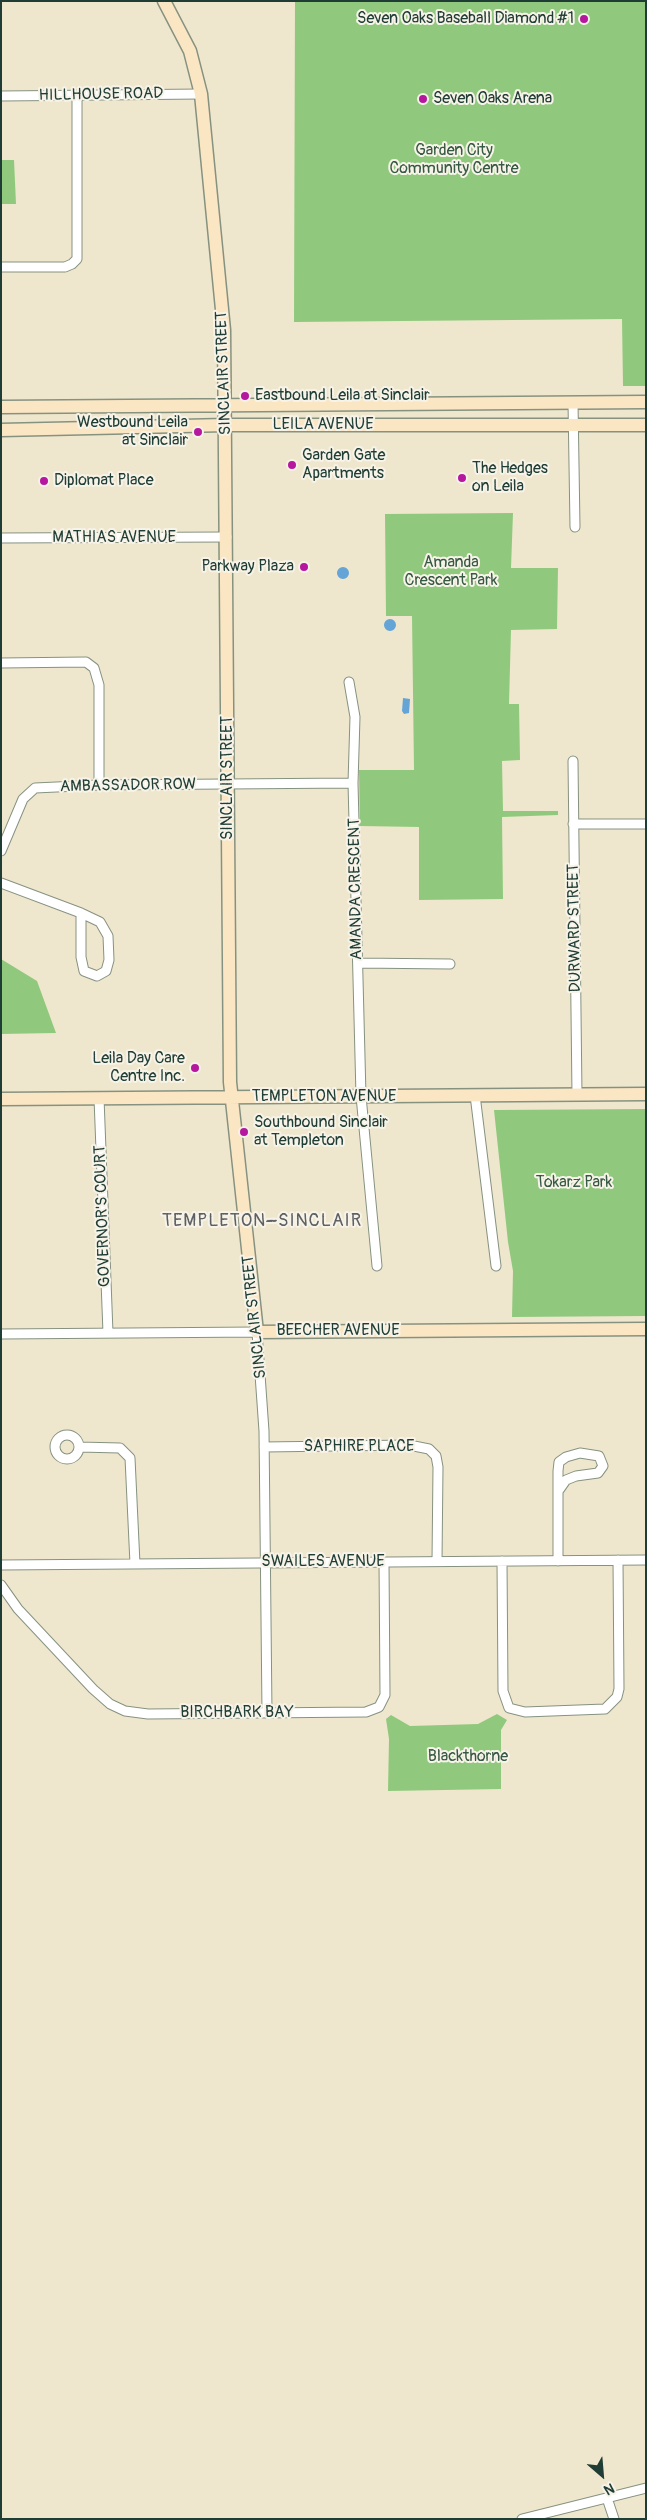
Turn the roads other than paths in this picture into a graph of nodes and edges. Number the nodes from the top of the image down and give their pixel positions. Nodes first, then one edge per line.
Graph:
1 (164, 1) edge
2 (201, 94) junction
3 (1, 96) edge
4 (77, 96) junction
5 (1, 267) edge
6 (573, 402) junction
7 (646, 402) edge
8 (225, 406) junction
9 (1, 407) edge
10 (226, 425) junction
11 (646, 425) edge
12 (574, 426) junction
13 (1, 430) edge
14 (575, 526) dead end
15 (1, 538) edge
16 (227, 538) junction
17 (1, 663) edge
18 (349, 682) dead end
19 (573, 761) dead end
20 (354, 783) junction
21 (228, 784) junction
22 (99, 785) junction
23 (574, 824) junction
24 (646, 824) edge
25 (1, 851) edge
26 (1, 884) edge
27 (81, 913) junction
28 (358, 964) junction
29 (450, 964) dead end
30 (577, 1094) junction
31 (646, 1094) edge
32 (475, 1095) junction
33 (361, 1096) junction
34 (231, 1097) junction
35 (99, 1098) junction
36 (1, 1099) edge
37 (377, 1266) dead end
38 (496, 1266) dead end
39 (646, 1329) edge
40 (257, 1332) junction
41 (108, 1333) junction
42 (1, 1334) edge
43 (79, 1447) dead end
44 (264, 1447) junction
45 (558, 1490) junction
46 (618, 1560) junction
47 (646, 1560) edge
48 (437, 1561) junction
49 (502, 1561) junction
50 (558, 1561) junction
51 (265, 1562) junction
52 (384, 1562) junction
53 (135, 1564) junction
54 (1, 1565) edge
55 (1, 1585) edge
56 (267, 1713) junction
57 (646, 2488) edge
58 (607, 2498) junction
59 (522, 2519) edge
60 (614, 2519) edge

1 - 2 street, SINCLAIR STREET
2 - 4 street, HILLHOUSE ROAD
2 - 8 street, SINCLAIR STREET
3 - 4 street, HILLHOUSE ROAD
4 - 5 street
6 - 7 street, LEILA AVENUE
6 - 8 street, LEILA AVENUE
6 - 12 street
8 - 9 street, LEILA AVENUE
8 - 10 street, SINCLAIR STREET
10 - 12 street, LEILA AVENUE
10 - 13 street, LEILA AVENUE
10 - 16 street, SINCLAIR STREET
11 - 12 street, LEILA AVENUE
12 - 14 street
15 - 16 street, MATHIAS AVENUE
16 - 21 street, SINCLAIR STREET
17 - 22 street
18 - 20 street, AMANDA CRESCENT
19 - 23 street, DURWARD STREET
20 - 21 street, AMBASSADOR ROW
20 - 28 street, AMANDA CRESCENT
21 - 22 street, AMBASSADOR ROW
21 - 34 street, SINCLAIR STREET
22 - 25 street, AMBASSADOR ROW
23 - 24 street
23 - 30 street, DURWARD STREET
26 - 27 street
27 - 27 street
28 - 29 street
28 - 33 street, AMANDA CRESCENT
30 - 31 street, TEMPLETON AVENUE
30 - 32 street, TEMPLETON AVENUE
32 - 33 street, TEMPLETON AVENUE
32 - 38 street
33 - 34 street, TEMPLETON AVENUE
33 - 37 street, AMANDA CRESCENT
34 - 35 street, TEMPLETON AVENUE
34 - 40 street, SINCLAIR STREET
35 - 36 street, TEMPLETON AVENUE
35 - 41 street, GOVERNOR'S COURT
39 - 40 street, BEECHER AVENUE
40 - 41 street, BEECHER AVENUE
40 - 44 street, SINCLAIR STREET
41 - 42 street, BEECHER AVENUE
43 - 53 street
44 - 48 street, SAPHIRE PLACE
44 - 51 street, SINCLAIR STREET
45 - 45 street
45 - 50 street
46 - 47 street, SWAILES AVENUE
46 - 49 street
46 - 50 street, SWAILES AVENUE
48 - 49 street, SWAILES AVENUE
48 - 52 street, SWAILES AVENUE
49 - 50 street, SWAILES AVENUE
51 - 52 street, SWAILES AVENUE
51 - 53 street, SWAILES AVENUE
51 - 56 street, SINCLAIR STREET
52 - 56 street, BIRCHBARK BAY
53 - 54 street, SWAILES AVENUE
55 - 56 street, BIRCHBARK BAY
57 - 58 street
58 - 59 street
58 - 60 street

